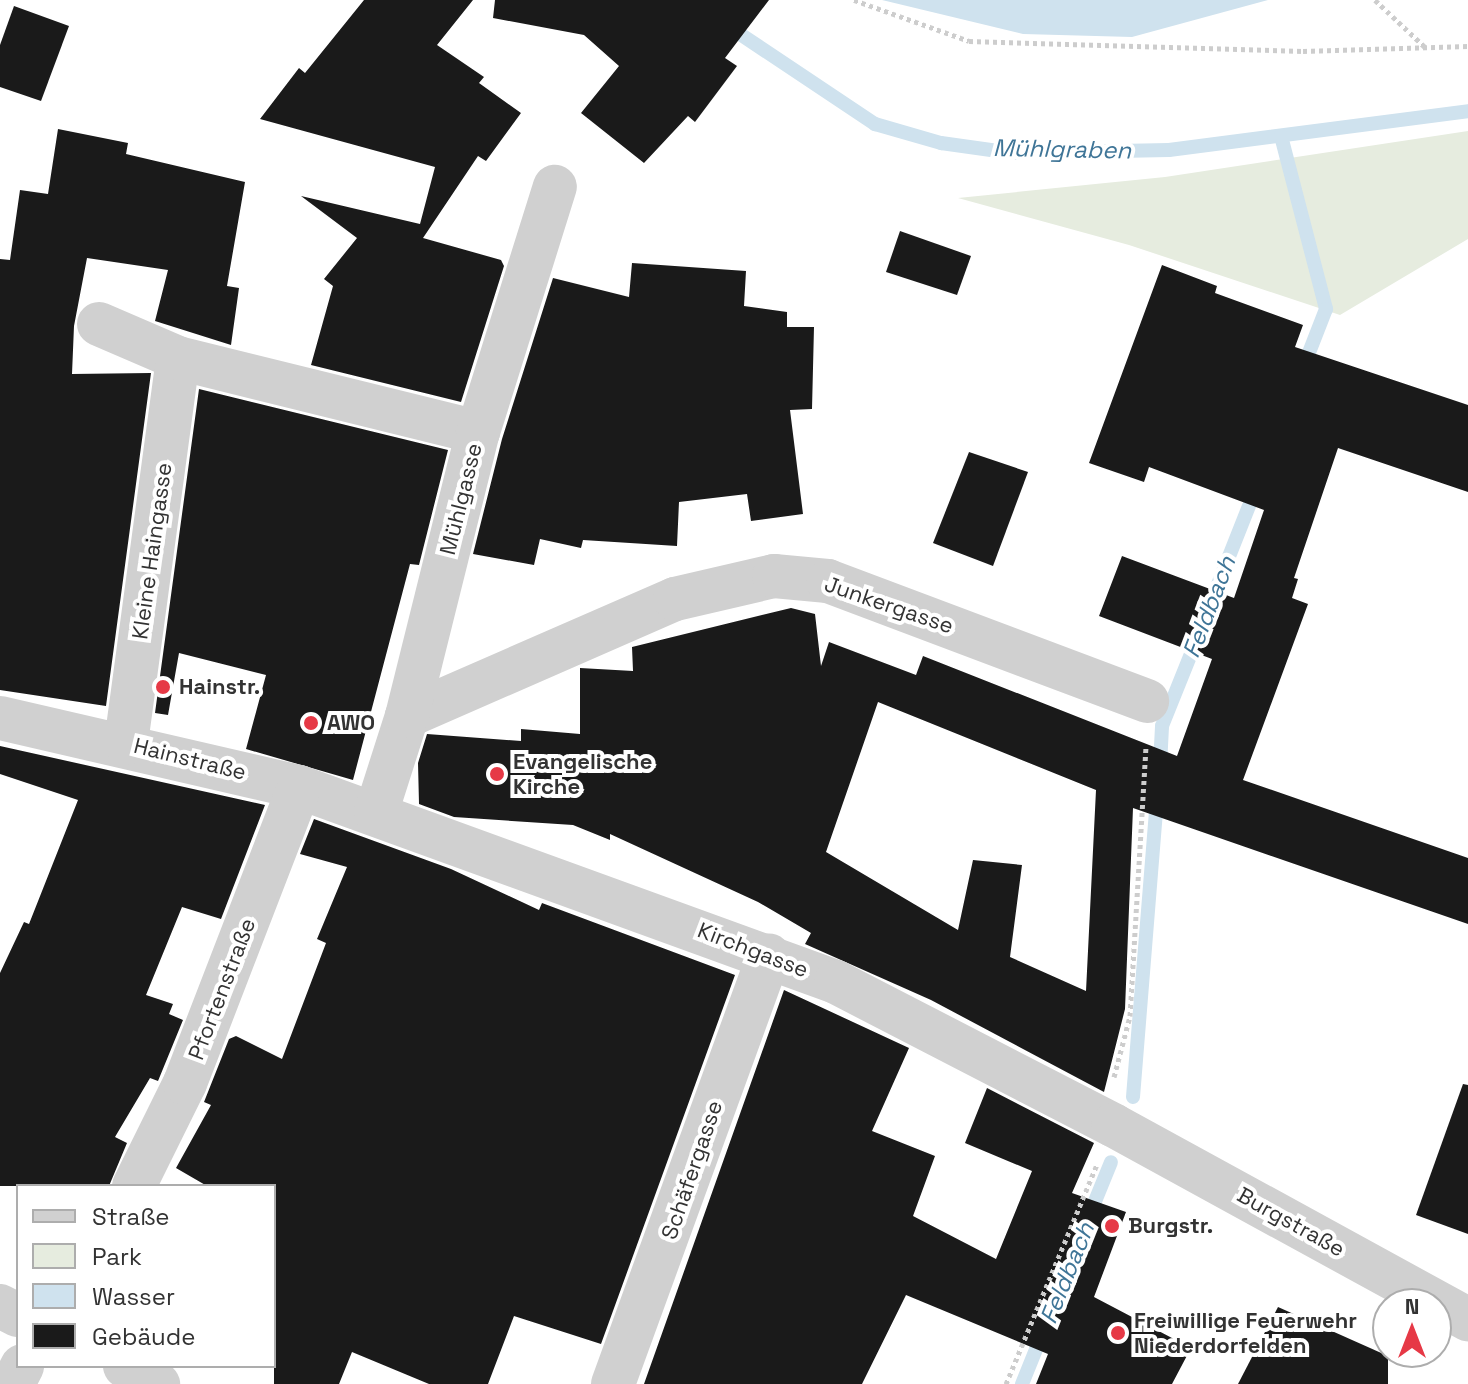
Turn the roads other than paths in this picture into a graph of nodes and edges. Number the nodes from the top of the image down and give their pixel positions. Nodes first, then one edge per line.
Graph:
1 (555, 187) dead end
2 (99, 324) dead end
3 (178, 358) junction
4 (478, 432) junction
5 (1147, 701) road end
6 (407, 716) junction
7 (0, 718) edge
8 (126, 743) junction
9 (299, 787) junction
10 (376, 813) junction
11 (769, 956) junction
12 (1113, 1125) joint
13 (135, 1184) edge
14 (1468, 1319) edge
15 (129, 1368) edge
16 (158, 1384) edge
17 (613, 1384) edge

1 - 4 street, Mühlgasse
2 - 3 street
3 - 4 street
3 - 8 street, Kleine Haingasse
4 - 6 street, Mühlgasse
5 - 6 street, Junkergasse
6 - 10 street, Mühlgasse
7 - 8 street, Hainstraße
8 - 9 street, Hainstraße
9 - 10 street, Hainstraße
9 - 13 street, Pfortenstraße
10 - 11 street, Kirchgasse
11 - 12 street, Kirchgasse
11 - 17 street, Schäfergasse
12 - 14 street, Burgstraße
15 - 16 street

